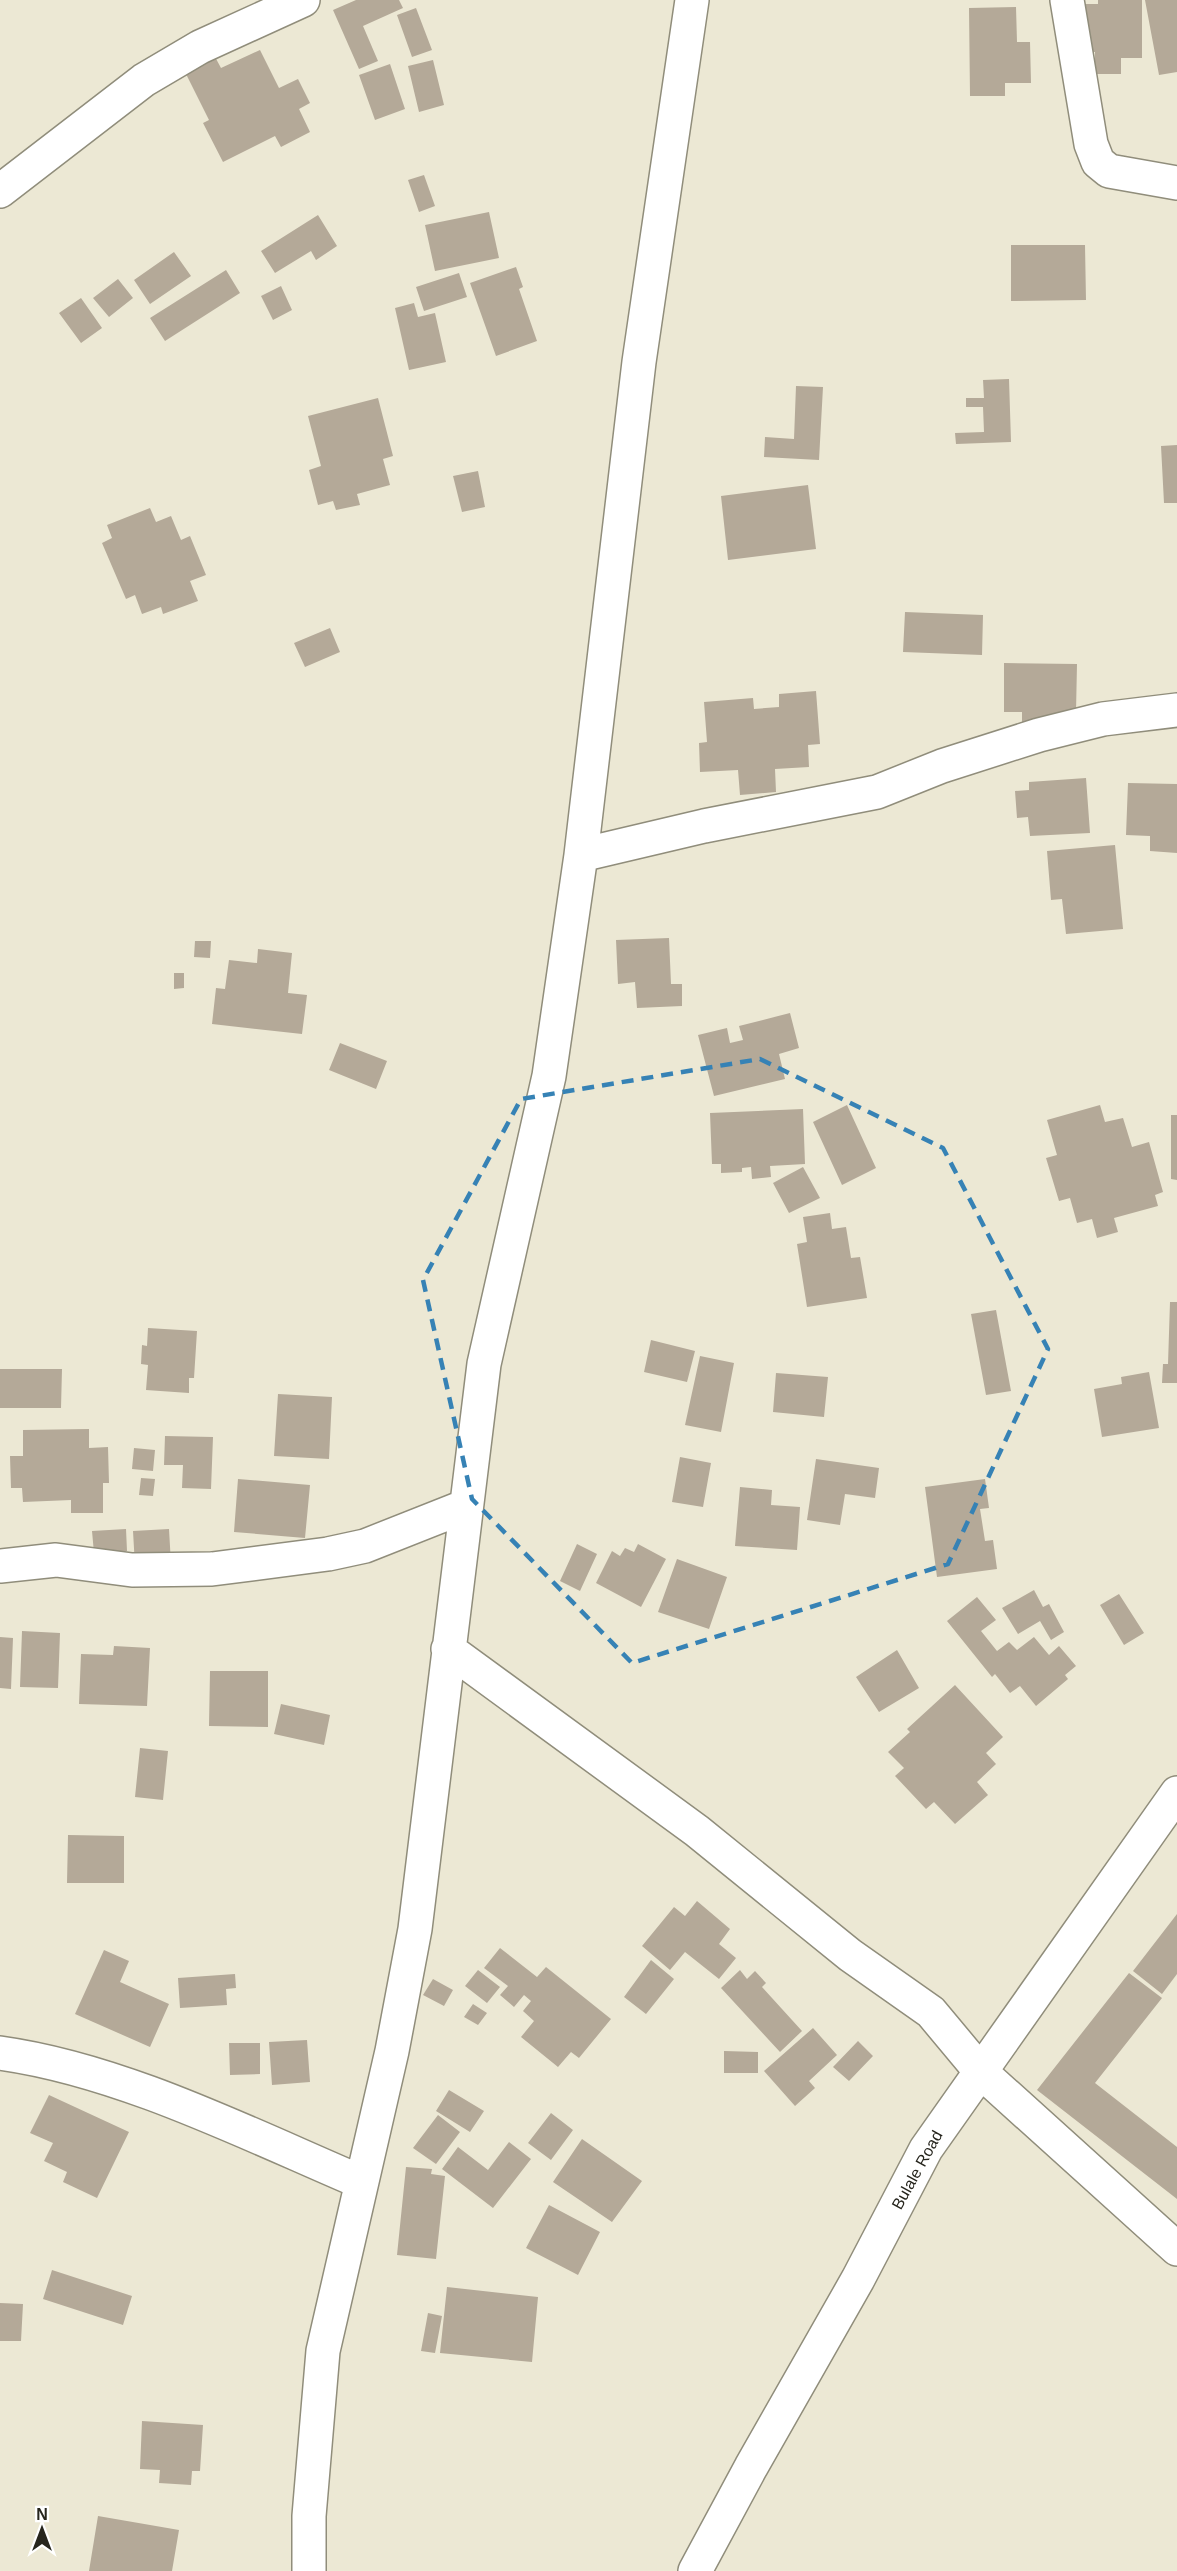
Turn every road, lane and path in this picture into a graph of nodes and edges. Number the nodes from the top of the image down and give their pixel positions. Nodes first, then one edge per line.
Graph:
1 (303, 0) edge
2 (692, 0) edge
3 (1067, 0) edge
4 (1177, 183) edge
5 (0, 191) edge
6 (1177, 710) edge
7 (580, 855) junction
8 (466, 1506) junction
9 (0, 1566) edge
10 (448, 1649) junction
11 (1177, 1793) edge
12 (0, 2053) edge
13 (981, 2072) junction
14 (361, 2182) junction
15 (1177, 2249) edge
16 (309, 2571) edge
17 (695, 2571) edge

1 - 5 street
2 - 7 street
3 - 4 street
6 - 7 street
7 - 8 street
8 - 9 street
8 - 10 street
10 - 13 street
10 - 14 street
11 - 13 street, Bulale Road
12 - 14 street
13 - 15 street
13 - 17 street, Bulale Road
14 - 16 street

